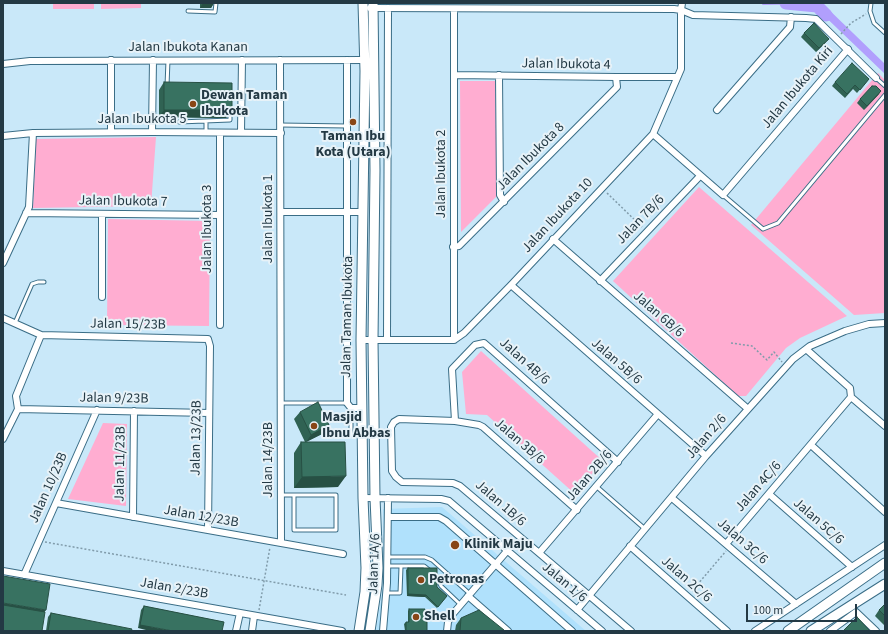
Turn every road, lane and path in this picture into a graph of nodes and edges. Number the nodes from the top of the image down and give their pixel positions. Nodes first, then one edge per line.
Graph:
1 (216, 3) edge
2 (682, 3) edge
3 (871, 3) edge
4 (363, 5) edge
5 (373, 6) edge
6 (388, 8) junction
7 (454, 9) junction
8 (681, 10) junction
9 (188, 11) dead end
10 (870, 11) junction
11 (791, 17) junction
12 (885, 33) edge
13 (842, 34) dead end
14 (848, 49) junction
15 (111, 60) junction
16 (153, 60) junction
17 (168, 60) junction
18 (242, 60) junction
19 (280, 60) junction
20 (347, 60) junction
21 (369, 60) junction
22 (3, 64) edge
23 (454, 75) junction
24 (499, 75) junction
25 (616, 77) junction
26 (677, 77) junction
27 (876, 78) joint
28 (885, 86) edge
29 (175, 87) edge
30 (885, 94) edge
31 (229, 107) edge
32 (717, 110) dead end
33 (206, 121) junction
34 (179, 122) dead end
35 (281, 125) junction
36 (347, 126) junction
37 (111, 132) junction
38 (152, 132) junction
39 (206, 132) junction
40 (241, 132) junction
41 (33, 133) junction
42 (220, 133) junction
43 (281, 133) junction
44 (653, 134) junction
45 (3, 136) edge
46 (388, 169) junction
47 (374, 170) junction
48 (700, 176) junction
49 (602, 188) junction
50 (723, 195) junction
51 (504, 202) junction
52 (281, 212) junction
53 (347, 212) junction
54 (364, 212) junction
55 (26, 213) junction
56 (102, 214) junction
57 (220, 215) junction
58 (647, 232) junction
59 (553, 239) junction
60 (453, 247) junction
61 (3, 263) edge
62 (600, 281) junction
63 (44, 282) dead end
64 (511, 285) junction
65 (102, 297) dead end
66 (3, 318) edge
67 (14, 323) junction
68 (885, 323) edge
69 (220, 325) dead end
70 (41, 335) junction
71 (361, 340) junction
72 (373, 340) junction
73 (387, 340) junction
74 (454, 340) junction
75 (731, 343) dead end
76 (210, 346) joint
77 (806, 349) junction
78 (786, 366) junction
79 (281, 377) joint
80 (851, 397) junction
81 (281, 403) junction
82 (349, 405) junction
83 (362, 408) junction
84 (18, 409) junction
85 (748, 409) junction
86 (97, 410) junction
87 (134, 411) junction
88 (209, 413) junction
89 (658, 414) junction
90 (455, 421) junction
91 (885, 426) edge
92 (362, 435) junction
93 (3, 439) edge
94 (811, 446) junction
95 (391, 454) joint
96 (706, 456) junction
97 (618, 462) junction
98 (596, 487) junction
99 (769, 494) junction
100 (281, 495) junction
101 (294, 495) junction
102 (363, 498) junction
103 (375, 498) junction
104 (388, 498) junction
105 (672, 498) junction
106 (56, 503) junction
107 (577, 510) junction
108 (885, 512) edge
109 (133, 517) junction
110 (388, 517) junction
111 (208, 530) junction
112 (645, 530) junction
113 (39, 541) junction
114 (271, 541) junction
115 (281, 543) junction
116 (728, 545) junction
117 (630, 546) junction
118 (885, 546) edge
119 (507, 551) junction
120 (539, 553) junction
121 (343, 554) dead end
122 (388, 557) junction
123 (496, 564) junction
124 (884, 565) edge
125 (388, 566) junction
126 (401, 567) junction
127 (852, 567) junction
128 (3, 571) edge
129 (24, 575) junction
130 (264, 580) junction
131 (885, 584) edge
132 (441, 586) junction
133 (434, 588) edge
134 (407, 592) edge
135 (386, 593) junction
136 (400, 593) junction
137 (346, 595) dead end
138 (469, 595) junction
139 (590, 595) junction
140 (687, 596) junction
141 (796, 604) junction
142 (461, 605) junction
143 (577, 610) junction
144 (240, 613) junction
145 (256, 616) junction
146 (330, 630) edge
147 (236, 631) edge
148 (252, 631) edge
149 (342, 631) edge
150 (359, 631) edge
151 (370, 631) edge
152 (383, 631) edge
153 (446, 631) edge
154 (508, 631) edge
155 (572, 631) edge
156 (602, 631) edge
157 (631, 631) edge
158 (727, 631) edge
159 (755, 631) edge
160 (788, 631) edge
161 (811, 631) edge
162 (830, 631) edge
163 (876, 631) edge

1 - 9 lane
2 - 8 street, Jalan Ibukota 10
3 - 10 lane
4 - 5 street, Jalan Ibukota Kiri
4 - 21 main road, Jalan Taman Ibukota
5 - 6 street, Jalan Ibukota Kiri
5 - 21 main road, Jalan Taman Ibukota
6 - 7 street, Jalan Ibukota Kiri
6 - 46 street
7 - 8 street, Jalan Ibukota Kiri
7 - 23 street, Jalan Ibukota 2
8 - 11 street, Jalan Ibukota Kiri
8 - 26 street, Jalan Ibukota 10
10 - 12 lane
10 - 13 path
11 - 14 street, Jalan Ibukota Kiri
11 - 32 street
14 - 27 street
14 - 50 street, Jalan Ibukota Kiri
15 - 16 street, Jalan Ibukota Kanan
15 - 22 street, Jalan Ibukota Kanan
15 - 37 street
16 - 17 street, Jalan Ibukota Kanan
16 - 38 street
17 - 18 street, Jalan Ibukota Kanan
17 - 29 lane
18 - 19 street, Jalan Ibukota Kanan
18 - 40 street
19 - 20 street, Jalan Ibukota Kanan
19 - 35 street, Jalan Ibukota 1
20 - 21 street, Jalan Ibukota Kanan
20 - 36 street
21 - 47 main road, Jalan Taman Ibukota
21 - 54 main road, Jalan Taman Ibukota
23 - 24 street, Jalan Ibukota 4
23 - 60 street, Jalan Ibukota 2
24 - 25 street, Jalan Ibukota 4
24 - 51 street
25 - 26 street, Jalan Ibukota 4
25 - 51 street, Jalan Ibukota 8
26 - 44 street, Jalan Ibukota 10
27 - 28 lane
30 - 50 lane
31 - 33 lane
33 - 34 lane
33 - 39 lane
35 - 36 lane
35 - 43 street, Jalan Ibukota 1
36 - 53 street
37 - 38 street, Jalan Ibukota 5
37 - 41 street, Jalan Ibukota 5
38 - 39 street, Jalan Ibukota 5
39 - 42 street, Jalan Ibukota 5
40 - 42 street, Jalan Ibukota 5
40 - 43 street, Jalan Ibukota 5
41 - 45 street, Jalan Ibukota 5
41 - 55 street
42 - 57 street, Jalan Ibukota 3
43 - 52 street, Jalan Ibukota 1
44 - 48 street
44 - 49 street, Jalan Ibukota 10
46 - 47 street
46 - 73 street
47 - 72 main road, Jalan Taman Ibukota
48 - 50 street
48 - 58 street, Jalan 7B/6
49 - 58 path
49 - 59 street, Jalan Ibukota 10
51 - 60 street, Jalan Ibukota 8
52 - 53 street
52 - 79 street, Jalan Ibukota 1
53 - 54 street
53 - 82 street
54 - 71 main road, Jalan Taman Ibukota
55 - 56 street, Jalan Ibukota 7
55 - 61 street
56 - 57 street, Jalan Ibukota 7
56 - 65 street
57 - 69 street, Jalan Ibukota 3
58 - 62 street, Jalan 7B/6
59 - 62 street, Jalan 6B/6
59 - 64 street, Jalan Ibukota 10
60 - 74 street, Jalan Ibukota 2
62 - 85 street, Jalan 6B/6
63 - 67 lane
64 - 74 street, Jalan Ibukota 10
64 - 89 street, Jalan 5B/6
66 - 67 street
67 - 70 street
68 - 77 street, Jalan 2/6
70 - 76 street, Jalan 15/23B
70 - 84 street
71 - 72 street
71 - 83 main road, Jalan Taman Ibukota
72 - 73 street
72 - 103 main road, Jalan Taman Ibukota
73 - 74 street
75 - 78 path
76 - 88 street, Jalan 13/23B
77 - 78 street, Jalan 2/6
77 - 80 street
78 - 85 street, Jalan 2/6
79 - 81 street, Jalan 14/23B
80 - 91 street
80 - 94 street, Jalan 4C/6
81 - 82 lane
81 - 100 street, Jalan 14/23B
82 - 83 street
82 - 92 lane
83 - 92 main road, Jalan Taman Ibukota
84 - 86 street, Jalan 9/23B
84 - 93 street
85 - 96 street, Jalan 2/6
86 - 87 street, Jalan 9/23B
86 - 106 street, Jalan 10/23B
87 - 88 street, Jalan 9/23B
87 - 109 street, Jalan 11/23B
88 - 111 street, Jalan 13/23B
89 - 96 street, Jalan 5B/6
89 - 97 street, Jalan 2B/6
90 - 95 street, Jalan 3B/6
90 - 97 street, Jalan 4B/6
90 - 107 street, Jalan 3B/6
92 - 102 main road, Jalan Taman Ibukota
94 - 99 street, Jalan 4C/6
94 - 108 street
95 - 120 street, Jalan 1B/6
96 - 105 street, Jalan 2/6
97 - 98 street, Jalan 2B/6
98 - 107 street, Jalan 2B/6
98 - 112 lane
99 - 116 street, Jalan 4C/6
99 - 127 street, Jalan 5C/6
100 - 101 lane
100 - 115 street, Jalan 14/23B
101 - 101 lane
102 - 103 street, Jalan 1/6
102 - 150 main road, Jalan Taman Ibukota
103 - 104 street, Jalan 1/6
103 - 151 main road, Jalan Taman Ibukota
104 - 110 street, Jalan 1A/6
104 - 119 street, Jalan 1/6
105 - 112 street, Jalan 2/6
105 - 116 street, Jalan 3C/6
106 - 109 street, Jalan 12/23B
106 - 113 street, Jalan 10/23B
107 - 120 street, Jalan 2B/6
109 - 111 street, Jalan 12/23B
110 - 122 street, Jalan 1A/6
110 - 123 street
111 - 114 street, Jalan 12/23B
112 - 117 street, Jalan 2/6
113 - 129 street, Jalan 10/23B
113 - 130 path
114 - 115 street, Jalan 12/23B
114 - 130 path
115 - 121 street, Jalan 12/23B
116 - 140 path
116 - 141 street, Jalan 3C/6
117 - 139 street, Jalan 2/6
117 - 140 street, Jalan 2C/6
118 - 127 street
119 - 123 street
119 - 143 street, Jalan 1/6
120 - 139 street, Jalan 1B/6
122 - 125 street, Jalan 1A/6
122 - 138 lane
123 - 138 street
123 - 155 street
124 - 160 main road
125 - 126 lane
125 - 135 street, Jalan 1A/6
126 - 132 lane
126 - 136 lane
127 - 141 street
128 - 129 street, Jalan 2/23B
129 - 144 street, Jalan 2/23B
130 - 137 path
130 - 145 path
131 - 161 main road
132 - 133 lane
132 - 142 lane
134 - 136 lane
135 - 136 lane
135 - 152 street, Jalan 1A/6
138 - 142 street
138 - 154 street
139 - 143 street, Jalan 2/6
139 - 157 street, Jalan 1B/6
140 - 158 street, Jalan 2C/6
141 - 159 street
142 - 153 street
143 - 156 street, Jalan 1/6
144 - 145 street, Jalan 2/23B
144 - 147 street
145 - 146 street, Jalan 2/23B
145 - 148 street
146 - 149 street, Jalan 2/23B
162 - 163 street

